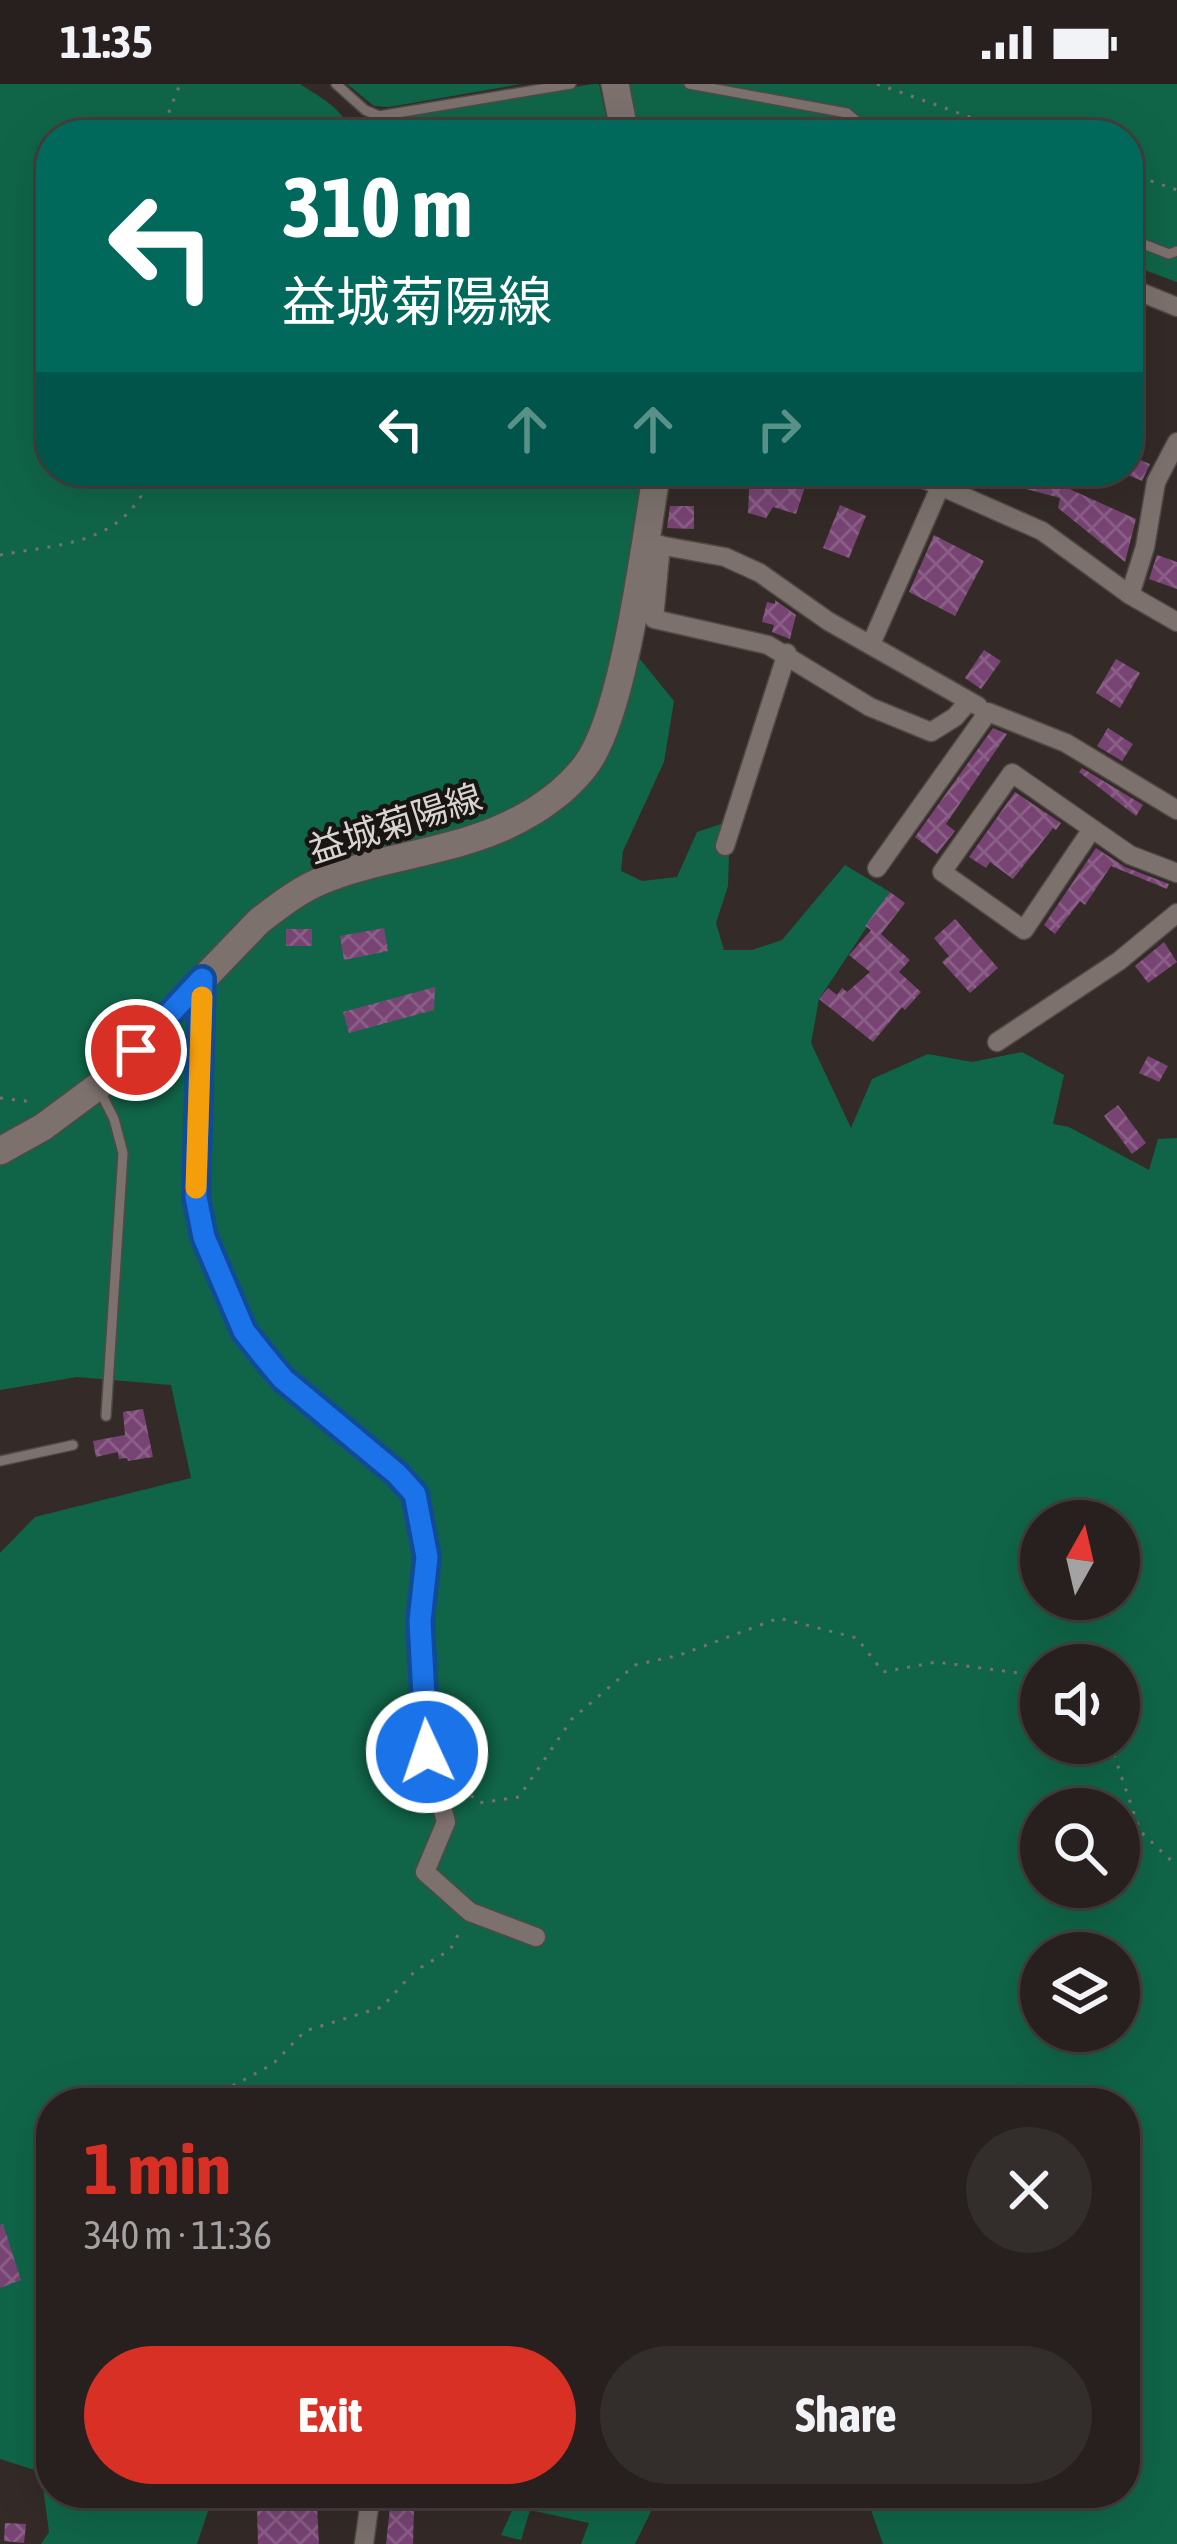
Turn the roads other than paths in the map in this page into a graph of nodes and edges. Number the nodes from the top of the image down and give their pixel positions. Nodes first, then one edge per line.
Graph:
1 (336, 84) edge
2 (572, 84) edge
3 (615, 84) edge
4 (689, 84) edge
5 (622, 120) edge
6 (855, 120) edge
7 (1143, 244) edge
8 (1177, 251) edge
9 (1143, 293) edge
10 (1177, 307) edge
11 (1177, 442) edge
12 (656, 486) edge
13 (940, 486) edge
14 (959, 486) edge
15 (653, 544) junction
16 (1130, 596) junction
17 (1177, 622) edge
18 (871, 644) junction
19 (787, 653) junction
20 (969, 700) junction
21 (988, 712) junction
22 (1177, 810) edge
23 (1092, 829) junction
24 (725, 846) dead end
25 (877, 868) dead end
26 (1177, 873) edge
27 (1176, 911) edge
28 (202, 979) junction
29 (997, 1042) dead end
30 (97, 1086) junction
31 (0, 1151) edge
32 (106, 1416) dead end
33 (74, 1445) dead end
34 (0, 1461) edge
35 (536, 1937) dead end
36 (369, 2508) edge
37 (364, 2544) edge

1 - 2 lane
3 - 5 main road
4 - 6 lane
7 - 8 lane
9 - 10 street
11 - 16 street
12 - 15 main road, 益城菊陽線
13 - 18 street
14 - 16 street
15 - 18 street
15 - 19 street
15 - 28 main road, 益城菊陽線
16 - 17 street
18 - 20 street
19 - 20 street
19 - 24 street
20 - 21 street
21 - 22 street
21 - 25 street
23 - 23 street
23 - 26 street
27 - 29 street
28 - 30 main road, 益城菊陽線
28 - 35 street
30 - 31 main road, 益城菊陽線
30 - 32 lane
33 - 34 lane
36 - 37 street

